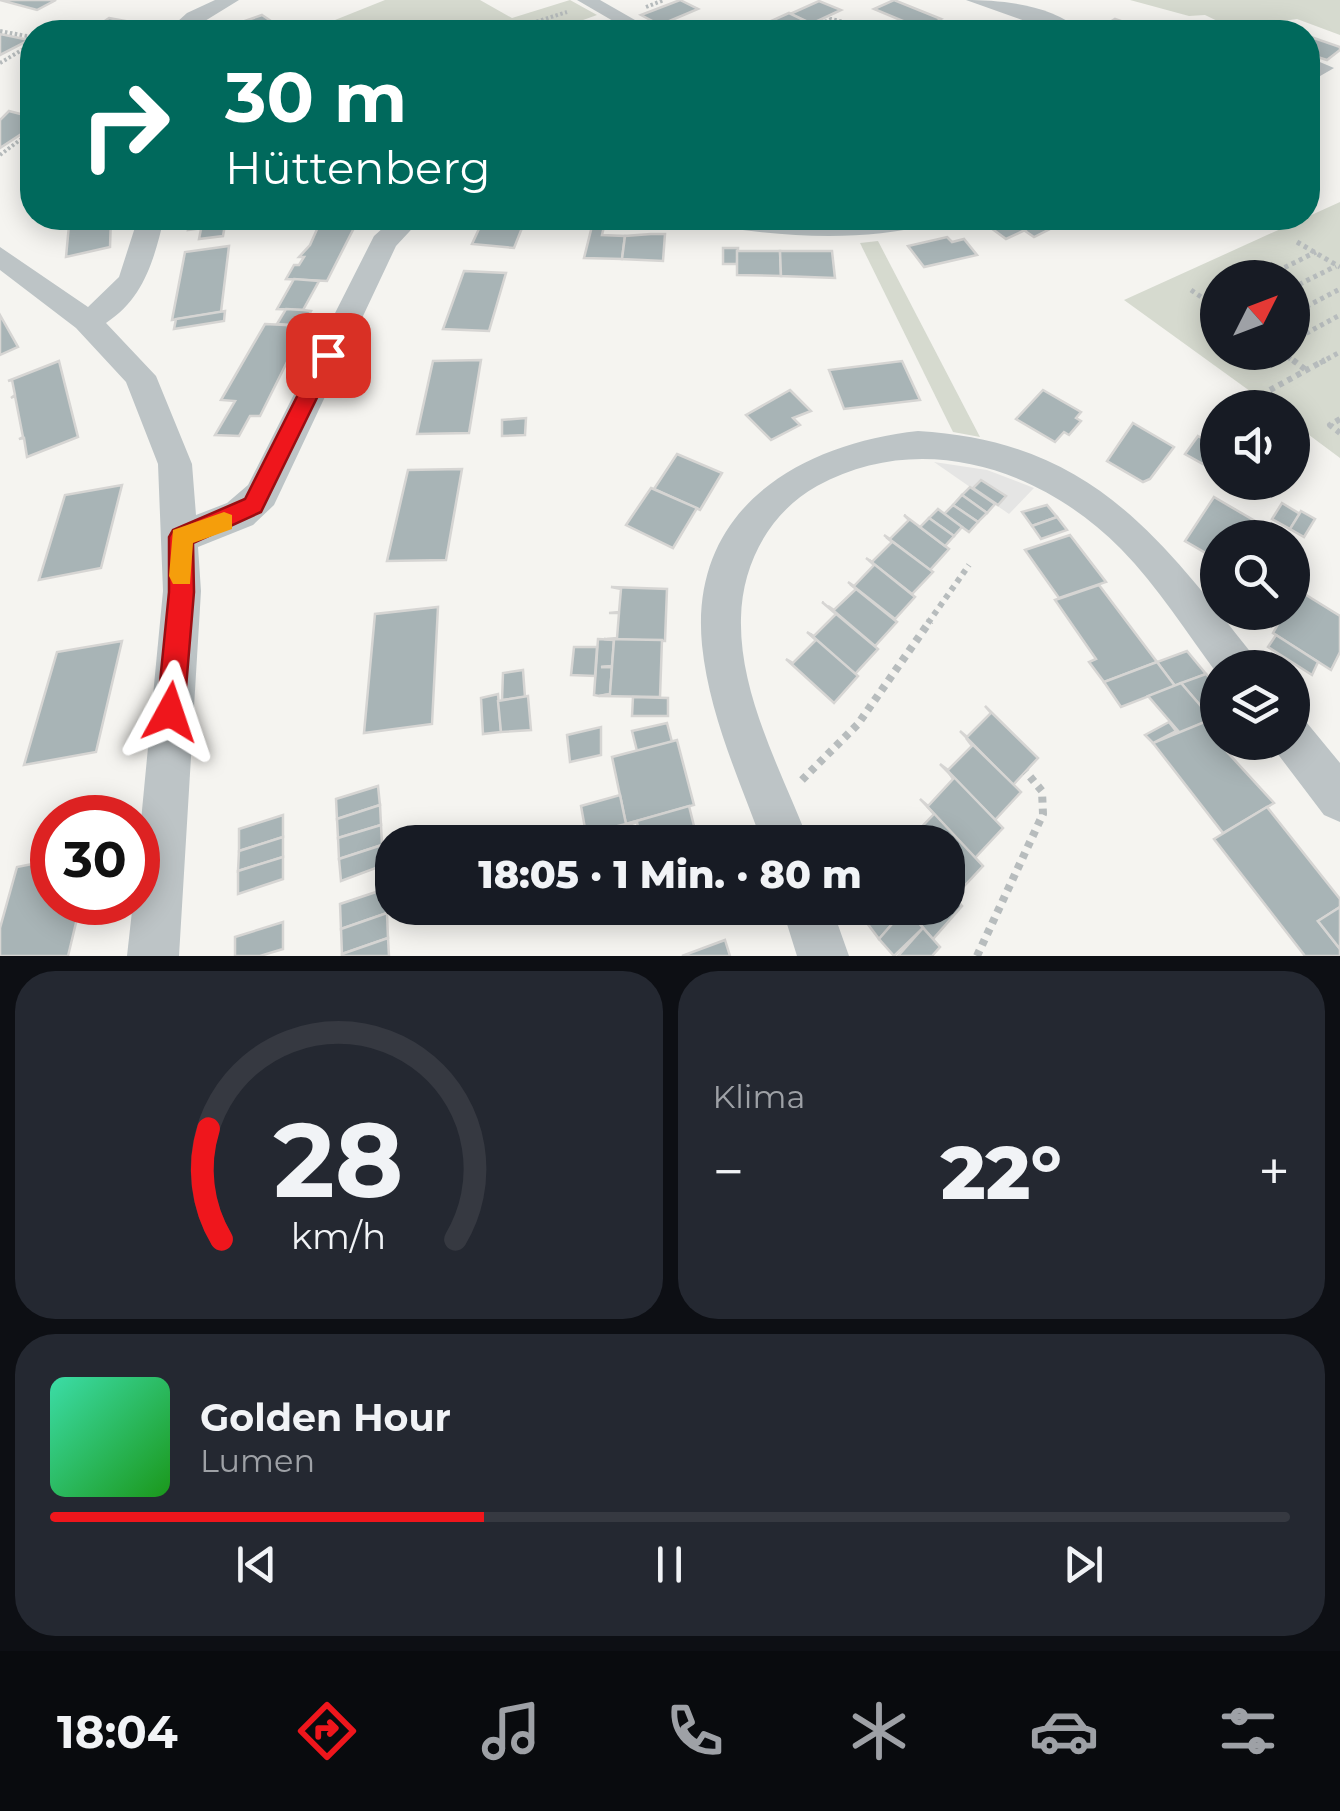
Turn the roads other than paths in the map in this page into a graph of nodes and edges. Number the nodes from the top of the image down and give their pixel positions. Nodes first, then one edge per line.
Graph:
1 (230, 0) edge
2 (975, 0) edge
3 (589, 2) edge
4 (190, 20) edge
5 (623, 20) edge
6 (1044, 20) edge
7 (148, 230) edge
8 (396, 230) edge
9 (0, 256) edge
10 (87, 321) junction
11 (181, 537) junction
12 (1224, 650) edge
13 (1309, 760) edge
14 (1340, 799) edge
15 (779, 825) edge
16 (812, 925) edge
17 (153, 956) edge
18 (823, 956) edge

1 - 4 street
2 - 6 street
3 - 5 street
7 - 10 street
8 - 11 street
9 - 10 street
10 - 11 street
11 - 17 street
12 - 15 street
13 - 14 street
16 - 18 street

